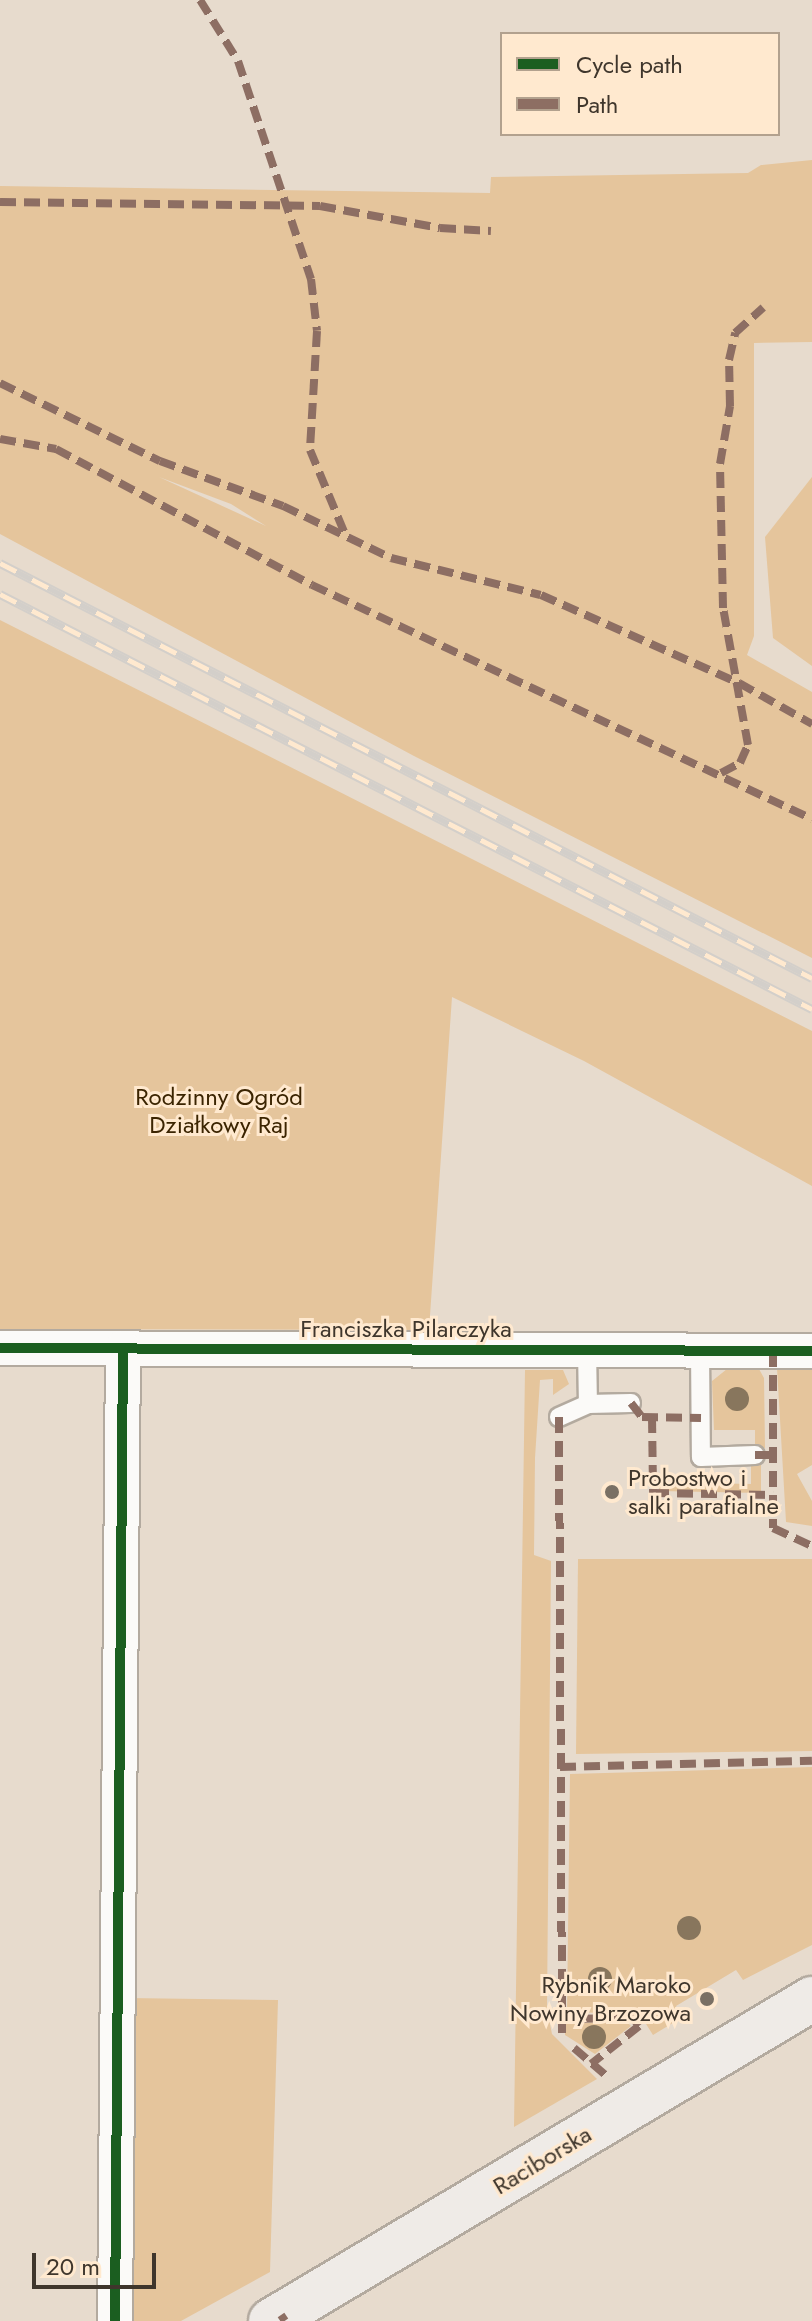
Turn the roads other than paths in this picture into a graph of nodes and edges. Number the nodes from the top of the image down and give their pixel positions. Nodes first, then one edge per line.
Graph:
1 (0, 1348) edge
2 (123, 1348) junction
3 (587, 1349) junction
4 (700, 1350) junction
5 (812, 1351) edge
6 (631, 1403) dead end
7 (588, 1404) junction
8 (559, 1417) dead end
9 (755, 1455) dead end
10 (812, 1999) edge
11 (279, 2319) edge
12 (115, 2321) edge

1 - 2 street, Franciszka Pilarczyka
2 - 3 street, Franciszka Pilarczyka
2 - 12 street
3 - 4 street, Franciszka Pilarczyka
3 - 7 lane
4 - 5 street, Franciszka Pilarczyka
4 - 9 lane
6 - 7 lane
7 - 8 lane
10 - 11 main road, Raciborska

